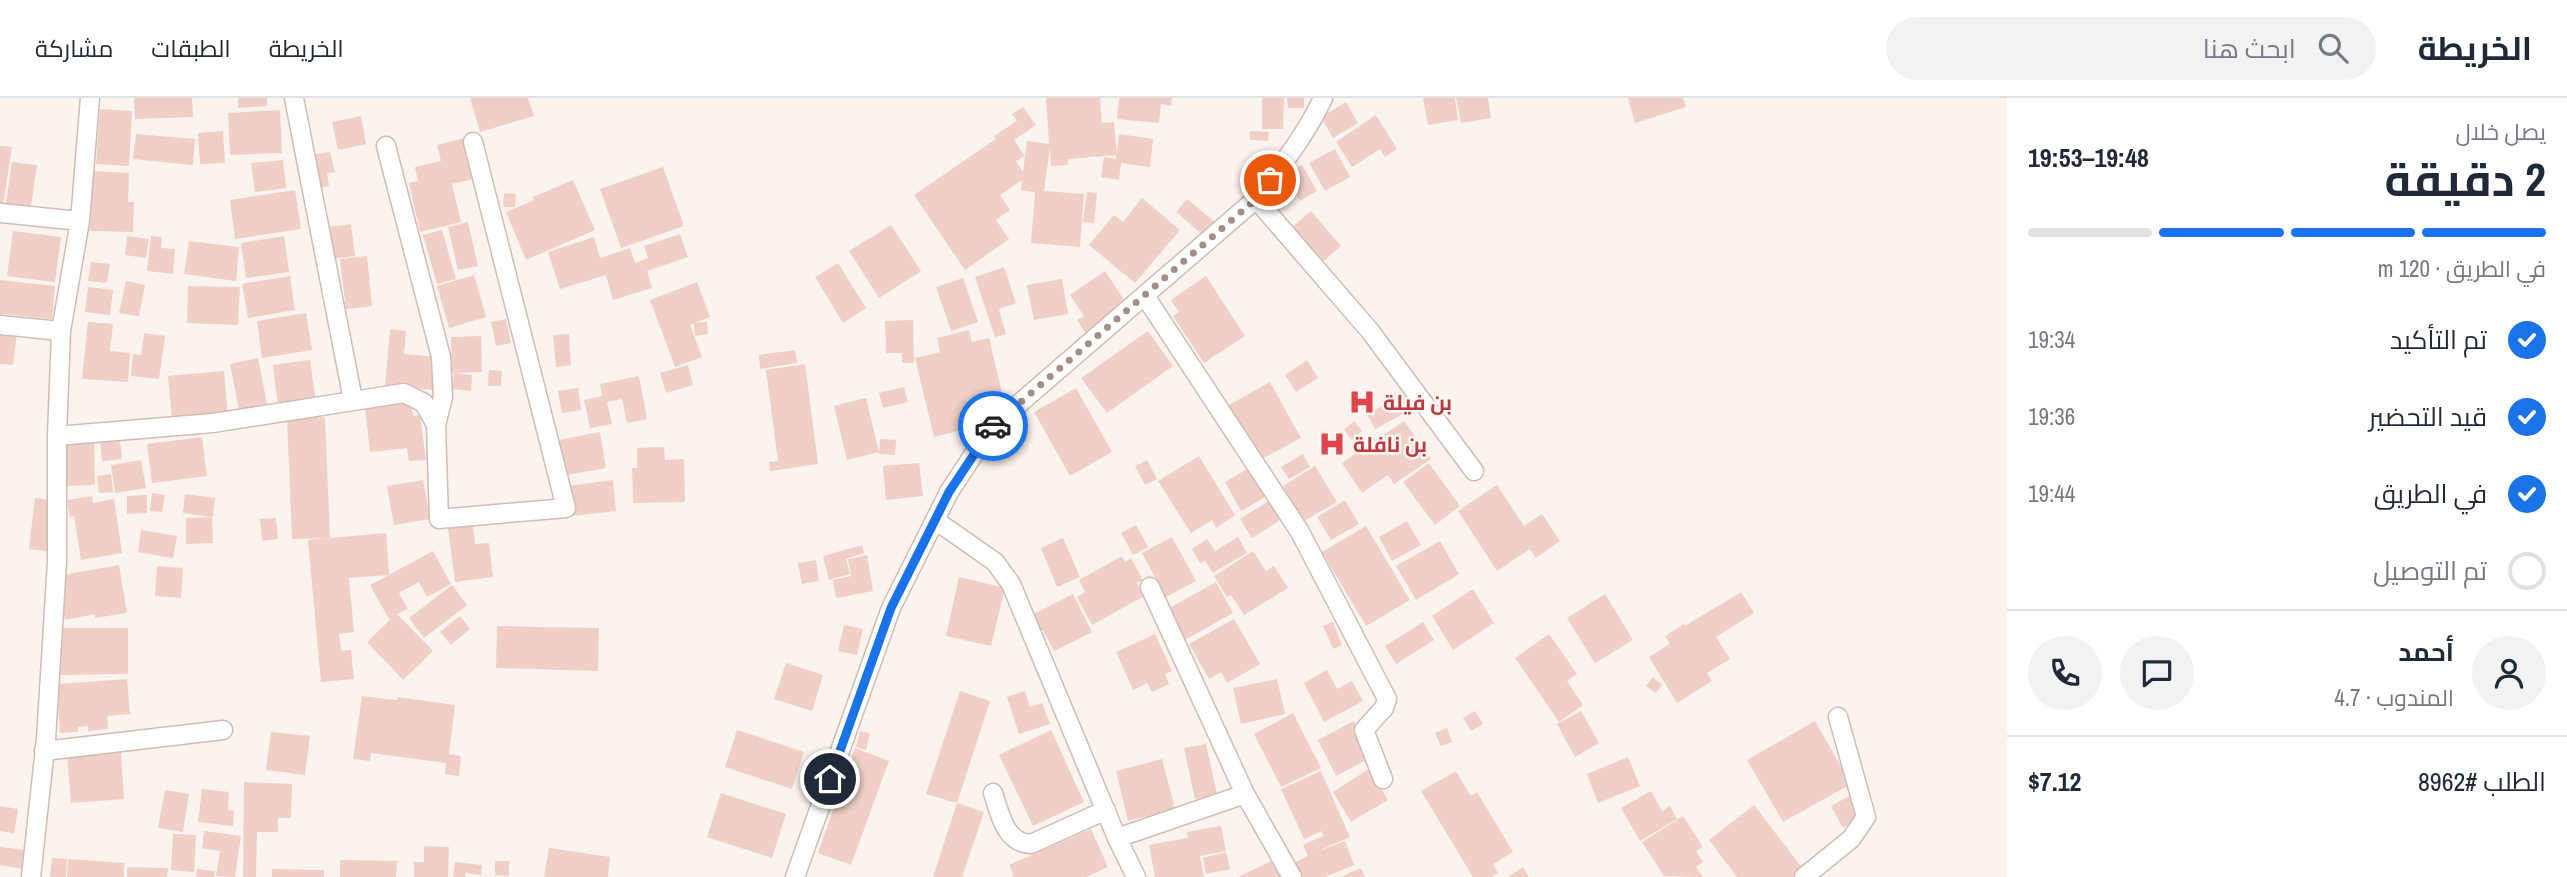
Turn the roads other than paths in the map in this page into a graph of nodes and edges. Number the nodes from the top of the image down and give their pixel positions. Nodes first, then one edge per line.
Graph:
1 (90, 98) edge
2 (294, 98) edge
3 (1323, 98) edge
4 (473, 142) dead end
5 (386, 146) dead end
6 (1256, 199) junction
7 (0, 213) edge
8 (80, 221) junction
9 (1145, 296) junction
10 (0, 325) edge
11 (61, 331) junction
12 (353, 400) junction
13 (436, 425) junction
14 (57, 436) junction
15 (1474, 471) dead end
16 (935, 520) junction
17 (1150, 587) dead end
18 (1838, 717) dead end
19 (223, 730) dead end
20 (44, 751) junction
21 (1383, 779) dead end
22 (993, 793) dead end
23 (1245, 794) junction
24 (1106, 810) junction
25 (1117, 838) junction
26 (31, 877) edge
27 (795, 877) edge
28 (1136, 877) edge
29 (1292, 877) edge
30 (1804, 877) edge

1 - 8 street
2 - 12 street
3 - 6 street
4 - 13 street
5 - 13 street
6 - 9 street
6 - 15 street
7 - 8 street
8 - 11 street
9 - 16 street
9 - 21 street
10 - 11 street
11 - 14 street
12 - 13 street
12 - 14 street
14 - 20 street
16 - 24 street
16 - 27 street
17 - 23 street
18 - 30 street
19 - 20 street
20 - 26 street
22 - 24 street
23 - 25 street
23 - 29 street
24 - 25 street
25 - 28 street

